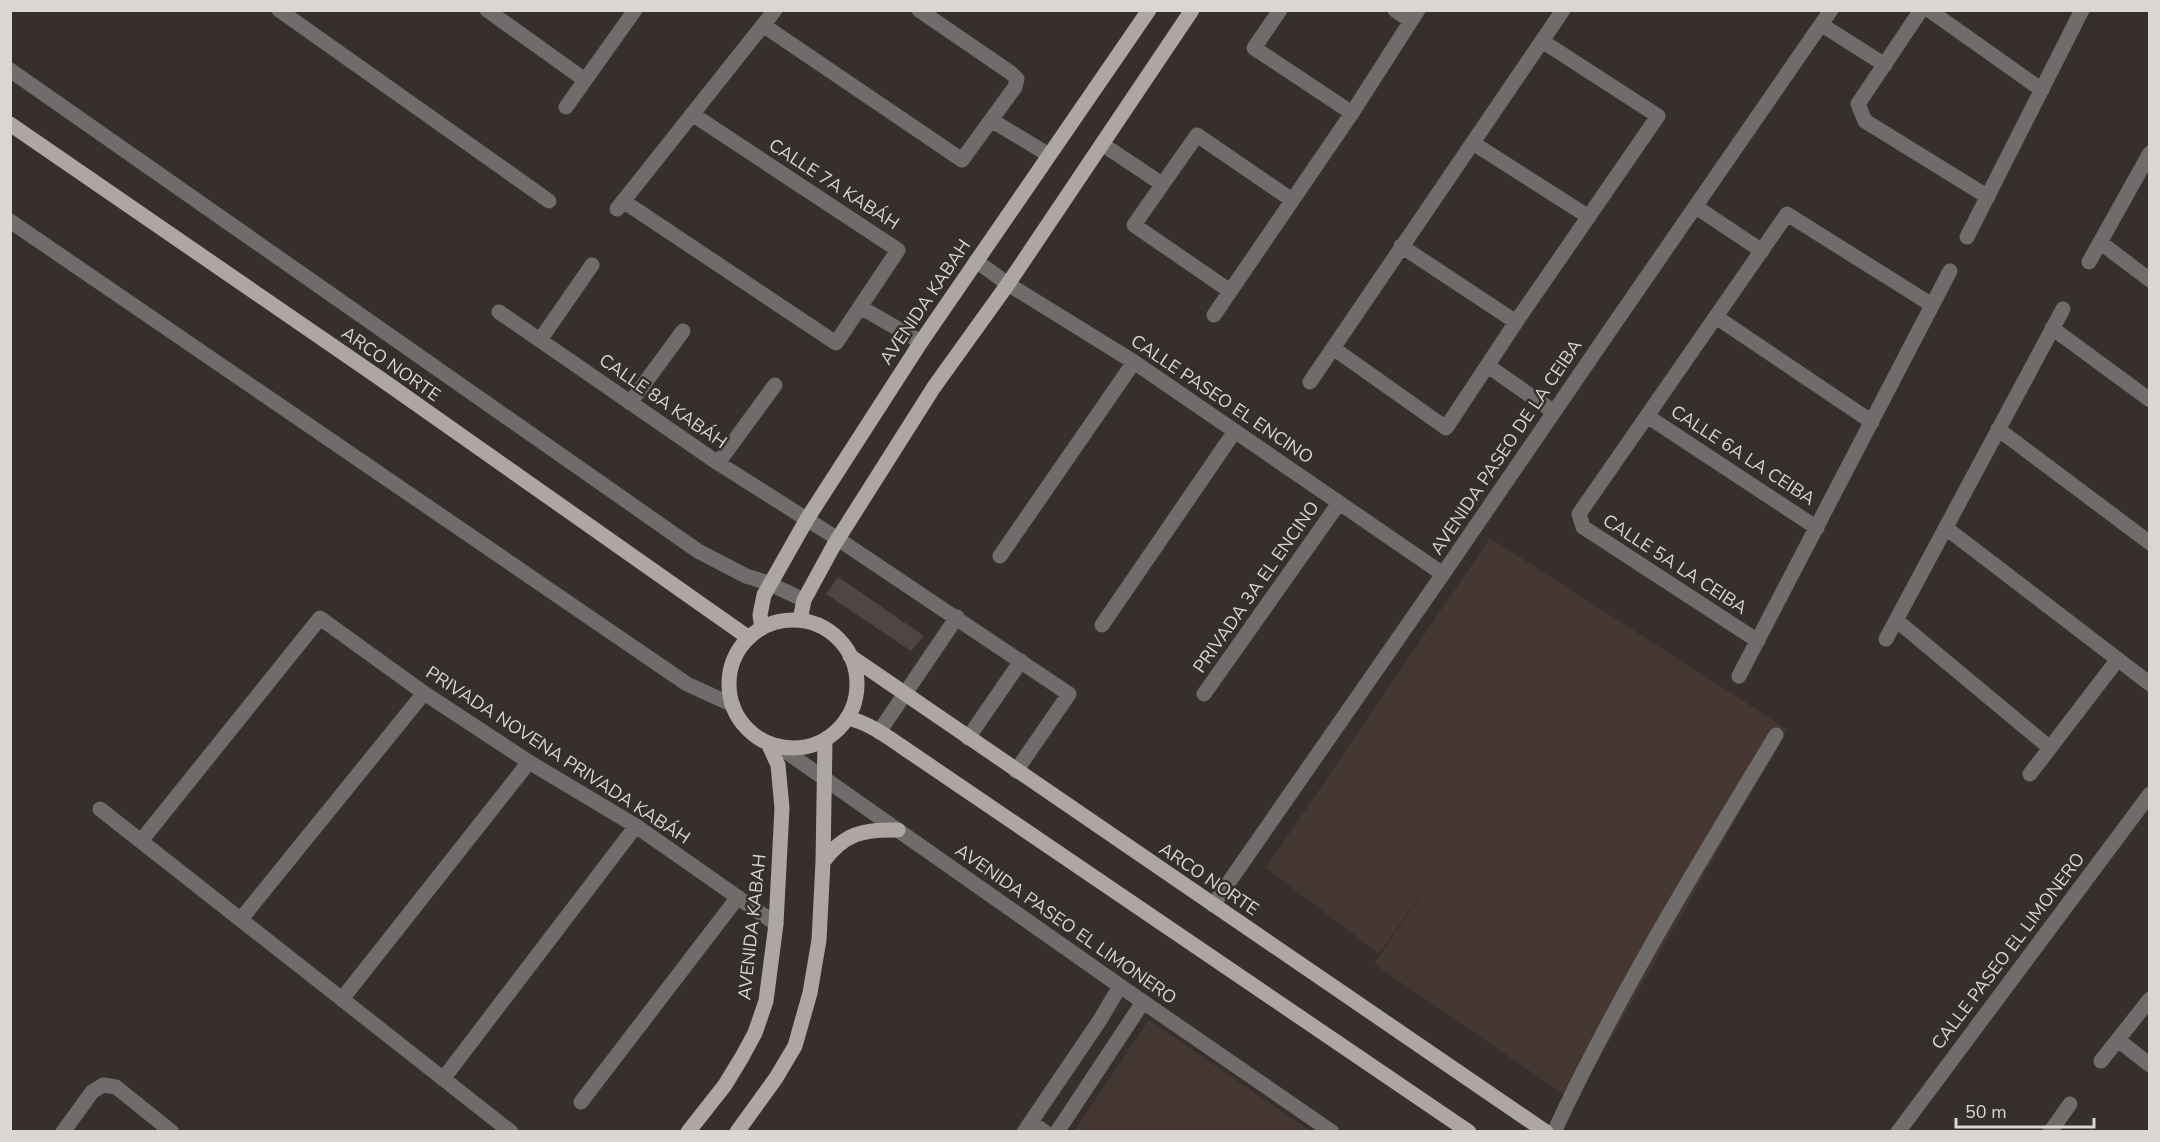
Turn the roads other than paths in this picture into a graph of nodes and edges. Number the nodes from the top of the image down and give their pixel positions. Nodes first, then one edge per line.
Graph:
1 (279, 10) edge
2 (487, 10) edge
3 (635, 10) edge
4 (775, 10) edge
5 (919, 10) edge
6 (1149, 10) edge
7 (1192, 10) edge
8 (1280, 10) edge
9 (1395, 10) edge
10 (1563, 10) edge
11 (1831, 10) edge
12 (1921, 10) edge
13 (1929, 10) edge
14 (2082, 10) edge
15 (1415, 16) edge
16 (763, 25) junction
17 (1822, 25) junction
18 (1542, 41) junction
19 (1885, 65) junction
20 (10, 70) edge
21 (585, 80) junction
22 (2042, 90) junction
23 (566, 107) dead end
24 (1352, 113) junction
25 (692, 114) junction
26 (991, 120) junction
27 (10, 124) edge
28 (1473, 143) junction
29 (1102, 144) junction
30 (2150, 153) edge
31 (1049, 155) junction
32 (1162, 184) junction
33 (1988, 197) junction
34 (1293, 200) junction
35 (549, 201) dead end
36 (1696, 207) junction
37 (1589, 217) junction
38 (10, 221) edge
39 (1967, 237) dead end
40 (2101, 243) junction
41 (1401, 246) junction
42 (1762, 251) junction
43 (976, 261) junction
44 (2089, 262) dead end
45 (592, 265) dead end
46 (1950, 272) dead end
47 (2150, 280) edge
48 (1008, 284) junction
49 (1230, 291) junction
50 (1932, 305) junction
51 (860, 307) junction
52 (2063, 309) dead end
53 (499, 312) dead end
54 (1214, 315) dead end
55 (1716, 317) junction
56 (1516, 322) junction
57 (2052, 328) junction
58 (683, 331) dead end
59 (540, 340) junction
60 (921, 342) junction
61 (1333, 348) junction
62 (1134, 362) junction
63 (1488, 366) junction
64 (1310, 382) dead end
65 (775, 385) dead end
66 (2150, 400) edge
67 (630, 403) junction
68 (1554, 412) junction
69 (1647, 416) junction
70 (1872, 422) junction
71 (1998, 429) junction
72 (1235, 431) junction
73 (718, 463) junction
74 (1339, 502) junction
75 (1579, 514) joint
76 (807, 519) junction
77 (1817, 528) junction
78 (1946, 528) junction
79 (838, 539) junction
80 (2150, 543) edge
81 (1000, 556) dead end
82 (1443, 574) junction
83 (768, 584) junction
84 (804, 600) junction
85 (957, 617) junction
86 (800, 620) junction
87 (1896, 620) junction
88 (1102, 626) dead end
89 (762, 628) junction
90 (748, 638) junction
91 (1886, 639) dead end
92 (1758, 641) junction
93 (850, 656) junction
94 (2118, 659) junction
95 (1021, 661) junction
96 (1739, 676) dead end
97 (2150, 684) edge
98 (424, 693) junction
99 (904, 694) junction
100 (1204, 694) dead end
101 (733, 705) junction
102 (847, 718) junction
103 (879, 732) junction
104 (1776, 735) dead end
105 (968, 738) junction
106 (825, 740) junction
107 (773, 744) junction
108 (2050, 748) junction
109 (529, 762) junction
110 (1016, 771) junction
111 (2030, 774) dead end
112 (824, 778) junction
113 (2150, 794) edge
114 (100, 809) dead end
115 (636, 826) junction
116 (898, 830) junction
117 (141, 841) junction
118 (823, 862) junction
119 (738, 897) junction
120 (1213, 905) junction
121 (241, 919) junction
122 (776, 924) junction
123 (1120, 986) junction
124 (342, 999) junction
125 (2150, 999) edge
126 (1143, 1002) junction
127 (2118, 1040) junction
128 (2101, 1061) dead end
129 (2150, 1065) edge
130 (443, 1078) junction
131 (581, 1102) dead end
132 (2070, 1104) dead end
133 (1028, 1127) edge
134 (63, 1131) edge
135 (172, 1131) edge
136 (511, 1131) edge
137 (688, 1131) edge
138 (737, 1131) edge
139 (1045, 1131) edge
140 (1057, 1131) edge
141 (1332, 1131) edge
142 (1469, 1131) edge
143 (1546, 1131) edge
144 (1554, 1131) edge
145 (1899, 1131) edge
146 (2050, 1131) edge

1 - 35 street
2 - 21 street
3 - 21 street
4 - 16 street, CALLE 7A KABÁH
5 - 26 street
6 - 31 main road, AVENIDA KABAH
7 - 29 main road
8 - 24 street
9 - 15 street
10 - 18 street
11 - 17 street, AVENIDA PASEO DE LA CEIBA
12 - 19 street
13 - 22 street
14 - 22 street
15 - 24 street
16 - 25 street, CALLE 7A KABÁH
16 - 26 street
17 - 19 street
17 - 36 street, AVENIDA PASEO DE LA CEIBA
18 - 28 street
18 - 37 street
19 - 33 street
20 - 83 street
21 - 23 street
22 - 33 street
24 - 34 street
25 - 51 street, CALLE 7A KABÁH
25 - 51 street, CALLE 7A KABÁH
26 - 31 street
27 - 90 main road, ARCO NORTE
28 - 37 street
28 - 41 street
29 - 32 street
29 - 48 main road
30 - 40 street
31 - 43 main road, AVENIDA KABAH
32 - 34 street
32 - 49 street
33 - 39 street
34 - 49 street
36 - 42 street
36 - 68 street, AVENIDA PASEO DE LA CEIBA
37 - 56 street
38 - 101 street
40 - 44 street
40 - 47 street
41 - 56 street
41 - 61 street
42 - 50 street, CALLE 6A LA CEIBA
42 - 55 street, CALLE 6A LA CEIBA
43 - 48 street, CALLE PASEO EL ENCINO
43 - 60 main road, AVENIDA KABAH
45 - 59 street
46 - 50 street, CALLE 6A LA CEIBA
48 - 62 street, CALLE PASEO EL ENCINO
48 - 79 main road
49 - 54 street
50 - 70 street, CALLE 6A LA CEIBA
51 - 60 street
52 - 57 street
53 - 59 street, CALLE 8A KABÁH
55 - 69 street, CALLE 6A LA CEIBA
55 - 70 street
56 - 63 street
57 - 66 street
57 - 71 street
58 - 67 street
59 - 67 street, CALLE 8A KABÁH
60 - 76 main road, AVENIDA KABAH
61 - 63 street
61 - 64 street
62 - 72 street, CALLE PASEO EL ENCINO
62 - 81 street
63 - 68 street
65 - 73 street
67 - 73 street, CALLE 8A KABÁH
68 - 82 street, AVENIDA PASEO DE LA CEIBA
69 - 75 street, CALLE 6A LA CEIBA
69 - 77 street, CALLE 6A LA CEIBA
70 - 77 street, CALLE 6A LA CEIBA
71 - 78 street
71 - 80 street
72 - 74 street, CALLE PASEO EL ENCINO
72 - 88 street
73 - 76 street, CALLE 8A KABÁH
74 - 82 street, CALLE PASEO EL ENCINO
74 - 100 street, PRIVADA 3A EL ENCINO
75 - 92 street, CALLE 5A LA CEIBA
76 - 79 street, CALLE 8A KABÁH
76 - 83 main road, AVENIDA KABAH
77 - 92 street, CALLE 6A LA CEIBA
78 - 87 street
78 - 94 street
79 - 84 main road
79 - 85 street, CALLE 8A KABÁH
82 - 120 street, AVENIDA PASEO DE LA CEIBA
83 - 84 street
83 - 89 main road, AVENIDA KABAH
84 - 86 main road
85 - 95 street, CALLE 8A KABÁH
85 - 99 street
86 - 89 main road
86 - 93 main road
87 - 91 street
87 - 108 street
89 - 90 main road
90 - 101 main road
92 - 96 street, CALLE 6A LA CEIBA
93 - 99 main road, ARCO NORTE
93 - 102 main road
94 - 97 street
94 - 108 street
95 - 105 street
95 - 110 street, CALLE 8A KABÁH
98 - 109 street, PRIVADA NOVENA PRIVADA KABÁH
98 - 117 street, PRIVADA NOVENA PRIVADA KABÁH
98 - 121 street
99 - 103 street
99 - 105 main road, ARCO NORTE
101 - 107 main road
102 - 103 main road
102 - 106 main road
103 - 142 main road
104 - 144 street
105 - 110 main road, ARCO NORTE
106 - 107 main road
106 - 112 main road
107 - 112 street, AVENIDA PASEO EL LIMONERO
107 - 122 main road, AVENIDA KABAH
108 - 111 street
109 - 115 street, PRIVADA NOVENA PRIVADA KABÁH
109 - 124 street
110 - 120 main road, ARCO NORTE
112 - 116 street, AVENIDA PASEO EL LIMONERO
112 - 118 main road
113 - 145 street, CALLE PASEO EL LIMONERO
114 - 117 street
115 - 119 street, PRIVADA NOVENA PRIVADA KABÁH
115 - 130 street
116 - 118 main road
116 - 123 street, AVENIDA PASEO EL LIMONERO
117 - 121 street
118 - 138 main road
119 - 122 street, PRIVADA NOVENA PRIVADA KABÁH
119 - 131 street
120 - 143 main road, ARCO NORTE
121 - 124 street
122 - 137 main road, AVENIDA KABAH
123 - 126 street, AVENIDA PASEO EL LIMONERO
123 - 133 street
124 - 130 street
125 - 127 street
126 - 140 street
126 - 141 street, AVENIDA PASEO EL LIMONERO
127 - 128 street
127 - 129 street
130 - 136 street
132 - 146 street
133 - 139 street
134 - 135 street

